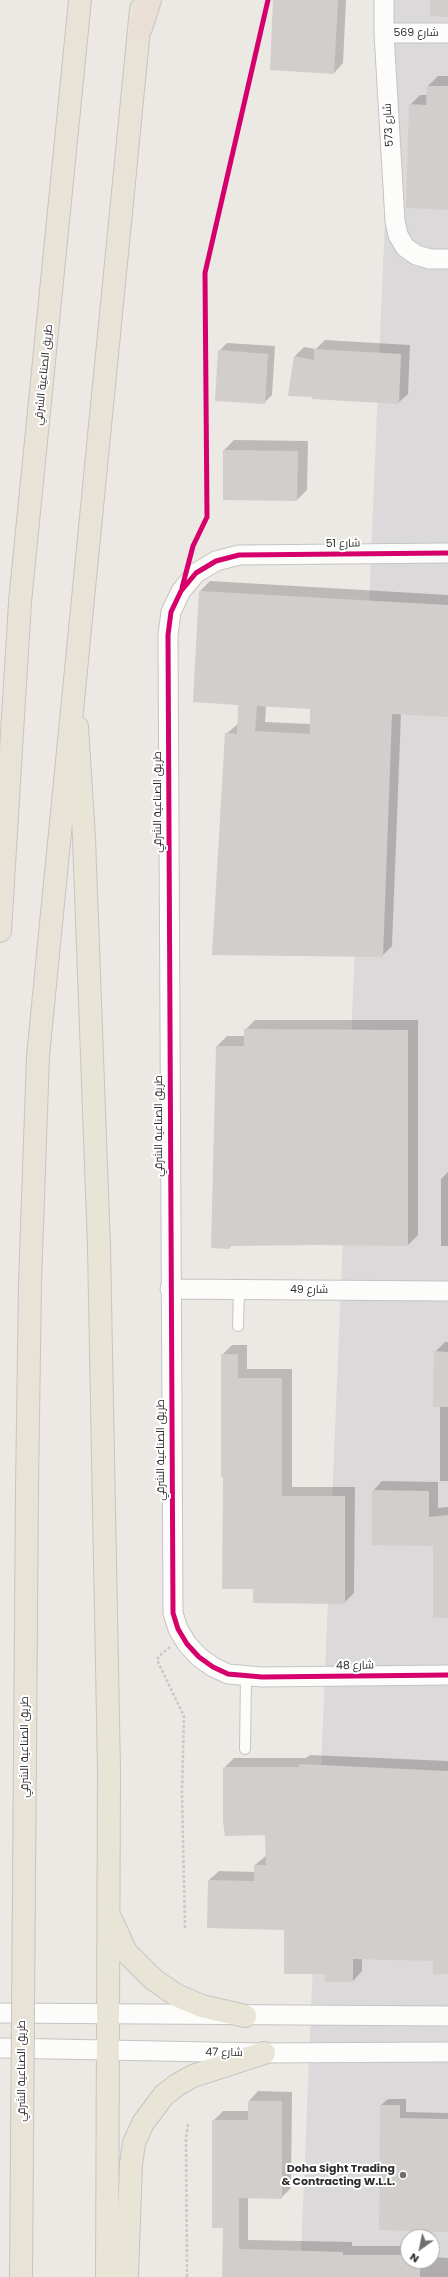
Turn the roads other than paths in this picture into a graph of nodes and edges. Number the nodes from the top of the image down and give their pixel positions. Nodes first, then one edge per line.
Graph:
1 (80, 0) edge
2 (141, 0) edge
3 (150, 0) edge
4 (384, 0) edge
5 (141, 28) junction
6 (384, 33) junction
7 (448, 33) edge
8 (448, 259) edge
9 (448, 553) edge
10 (239, 555) joint
11 (74, 690) junction
12 (12, 750) junction
13 (0, 800) edge
14 (0, 931) edge
15 (170, 1289) junction
16 (239, 1290) junction
17 (448, 1291) edge
18 (238, 1326) dead end
19 (448, 1675) edge
20 (254, 1676) junction
21 (245, 1749) dead end
22 (109, 1913) junction
23 (0, 2013) edge
24 (108, 2015) junction
25 (245, 2016) junction
26 (448, 2016) edge
27 (0, 2048) edge
28 (108, 2050) junction
29 (448, 2052) edge
30 (264, 2053) junction
31 (21, 2277) edge
32 (107, 2277) edge
33 (127, 2277) edge

1 - 12 highway, طريق الصناعية الشرقي
2 - 5 highway, طريق الصناعية الشرقي
3 - 5 highway
4 - 6 street, شارع 573
5 - 11 highway, طريق الصناعية الشرقي
6 - 7 street, شارع 569
6 - 8 street, شارع 573
9 - 10 street, شارع 51
10 - 15 street, طريق الصناعية الشرقي
11 - 22 main road, طريق الصناعية الشرقي
11 - 31 highway, طريق الصناعية الشرقي, bridge
12 - 13 main road, طريق الصناعية الشرقي
12 - 14 highway, طريق الصناعية الشرقي
15 - 16 street, شارع 49
15 - 20 street, طريق الصناعية الشرقي
16 - 17 street, شارع 49
16 - 18 lane
19 - 20 street, شارع 48
20 - 21 lane
22 - 24 main road, طريق الصناعية الشرقي
22 - 25 main road
23 - 24 street
24 - 25 street
24 - 28 main road, طريق الصناعية الشرقي
25 - 26 street
27 - 28 street, شارع 47
28 - 30 street, شارع 47
28 - 32 main road, طريق الصناعية الشرقي
29 - 30 street, شارع 47
30 - 33 main road

